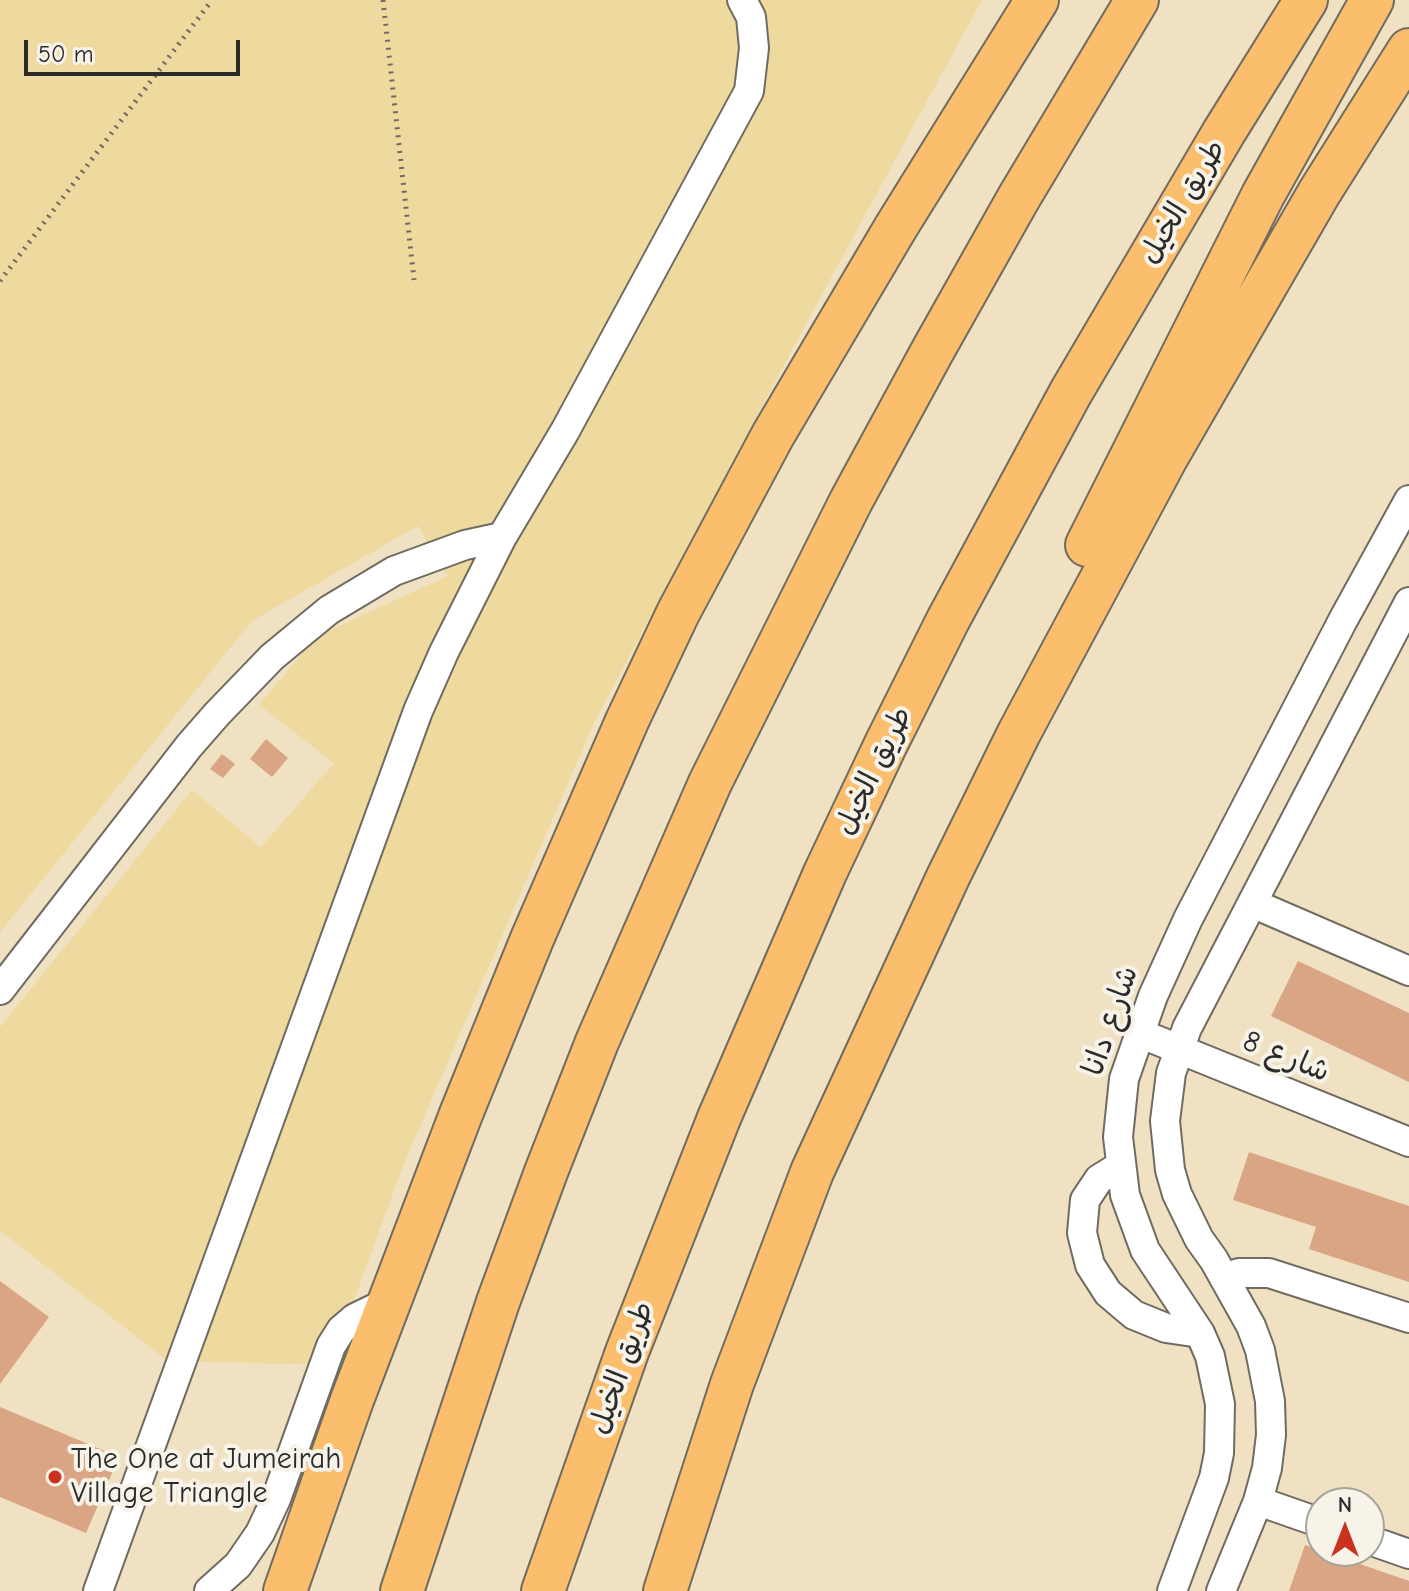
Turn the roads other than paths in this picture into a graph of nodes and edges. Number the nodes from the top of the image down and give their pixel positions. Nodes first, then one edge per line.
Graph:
1 (742, 0) edge
2 (1005, 0) edge
3 (1037, 0) edge
4 (1137, 0) edge
5 (1306, 0) edge
6 (1372, 0) edge
7 (1409, 50) edge
8 (974, 102) junction
9 (1409, 500) edge
10 (502, 537) junction
11 (1409, 602) edge
12 (948, 877) junction
13 (1252, 903) junction
14 (1409, 971) edge
15 (0, 990) edge
16 (1139, 1033) junction
17 (1178, 1049) junction
18 (1409, 1142) edge
19 (1120, 1166) junction
20 (1224, 1278) junction
21 (388, 1302) junction
22 (1409, 1318) edge
23 (1200, 1333) junction
24 (1258, 1501) junction
25 (1305, 1517) edge
26 (1385, 1546) edge
27 (1409, 1554) edge
28 (98, 1591) edge
29 (209, 1591) edge
30 (285, 1591) edge
31 (402, 1591) edge
32 (543, 1591) edge
33 (665, 1591) edge
34 (1172, 1591) edge
35 (1221, 1591) edge

1 - 10 street
2 - 8 highway
3 - 8 highway
4 - 31 highway
5 - 32 highway, طريق الخيل
6 - 12 highway
7 - 12 highway
8 - 21 highway
9 - 16 street, شارع دانا
10 - 15 street
10 - 28 street
11 - 13 street
12 - 33 highway
13 - 14 street
13 - 17 street
16 - 17 street, شارع 8
16 - 19 street, شارع دانا
17 - 18 street, شارع 8
17 - 20 street
19 - 23 street, شارع دانا
19 - 23 street
20 - 22 street
20 - 24 street
21 - 29 street
21 - 30 highway
23 - 34 street, شارع دانا
24 - 25 street
24 - 35 street
26 - 27 street

